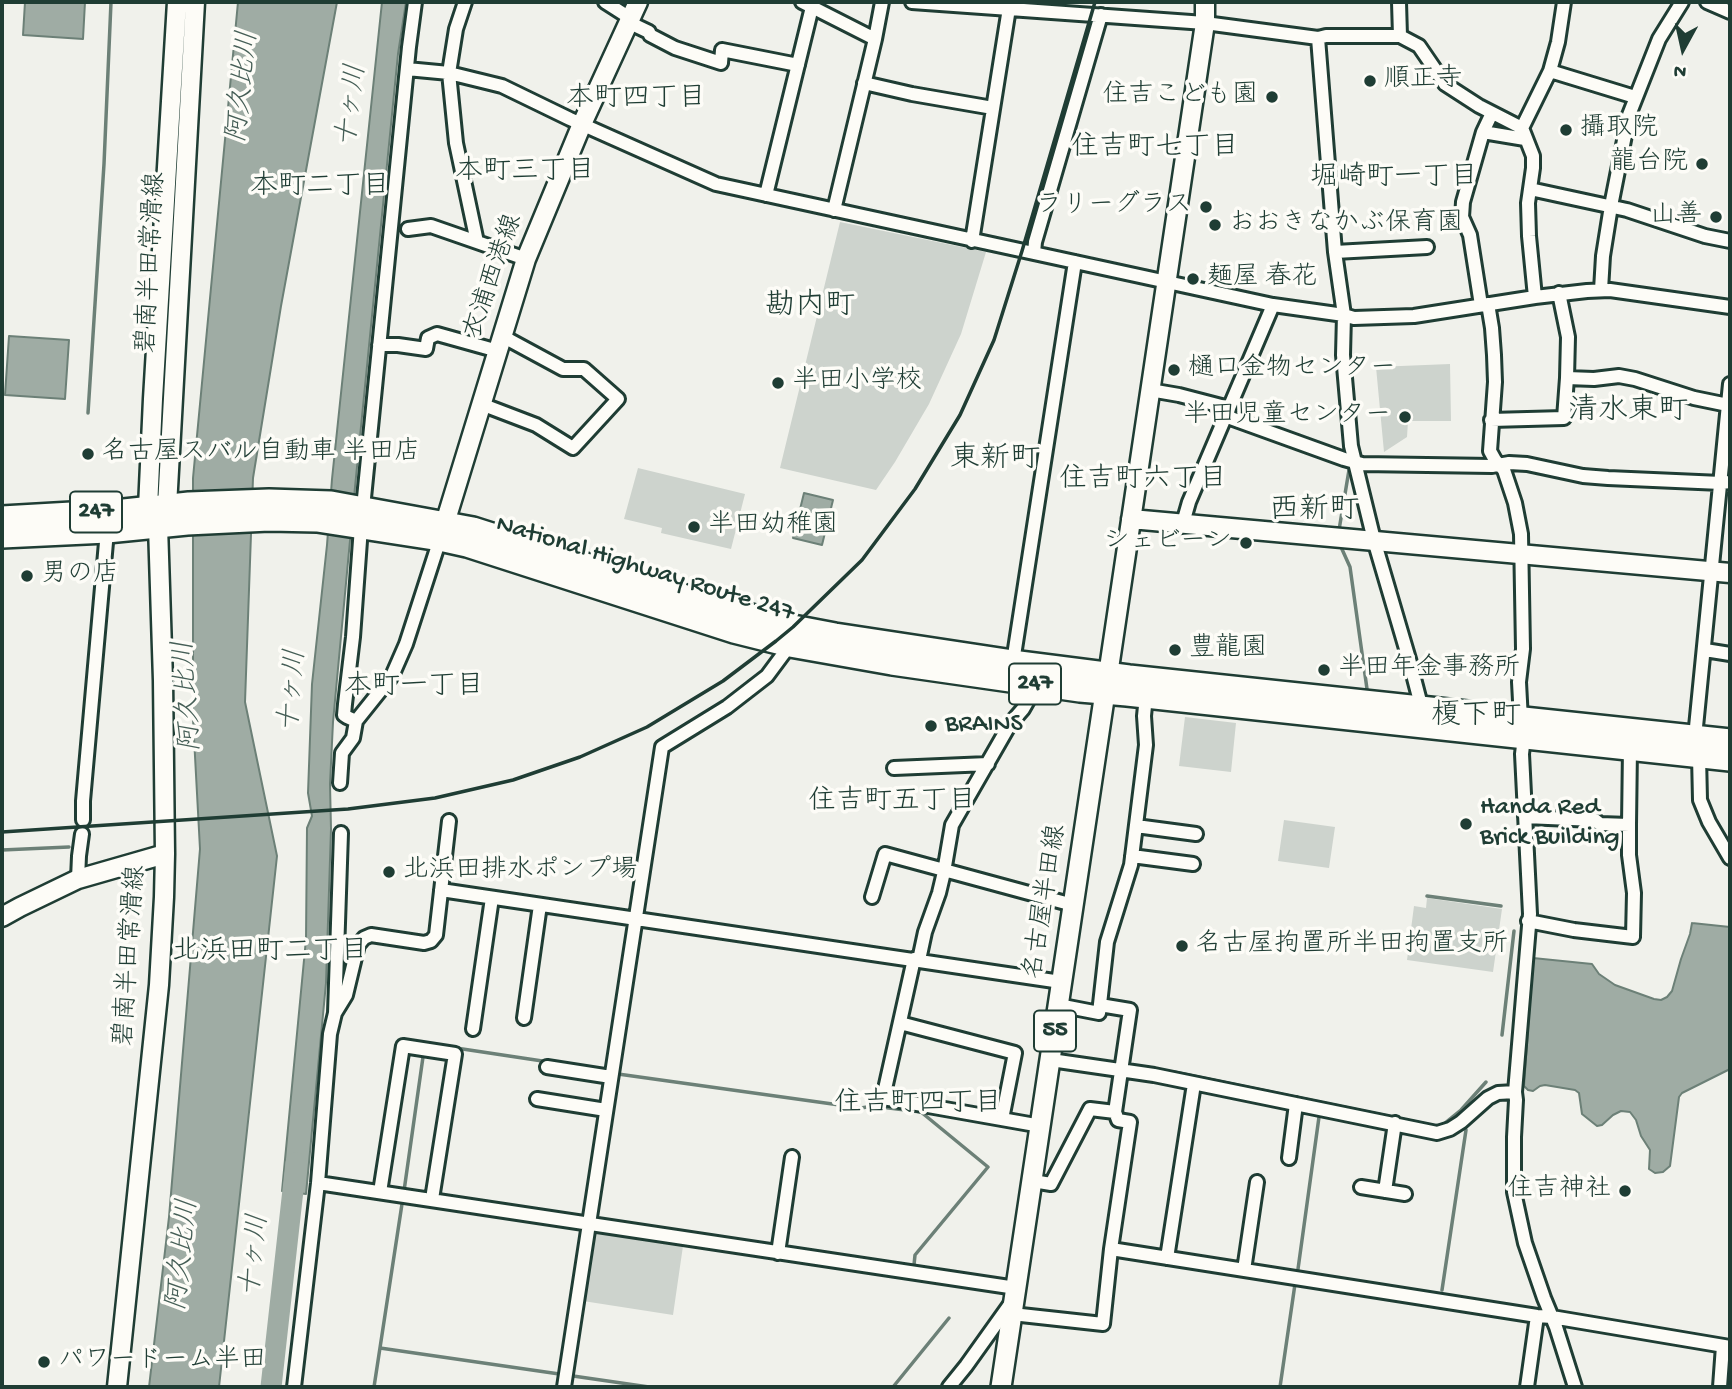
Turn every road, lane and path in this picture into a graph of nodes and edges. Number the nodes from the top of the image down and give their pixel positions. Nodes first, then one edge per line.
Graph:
1 (177, 2) edge
2 (195, 2) edge
3 (415, 2) edge
4 (466, 2) edge
5 (605, 2) edge
6 (882, 2) edge
7 (912, 2) edge
8 (1205, 2) edge
9 (1399, 2) edge
10 (1564, 2) edge
11 (1682, 2) edge
12 (1707, 2) edge
13 (807, 5) edge
14 (1010, 5) edge
15 (1730, 12) edge
16 (632, 14) edge
17 (1101, 15) junction
18 (1205, 23) junction
19 (1400, 36) junction
20 (1318, 38) junction
21 (875, 39) junction
22 (798, 65) junction
23 (407, 69) junction
24 (1550, 71) junction
25 (449, 72) junction
26 (864, 83) junction
27 (1635, 97) junction
28 (993, 108) junction
29 (1492, 113) junction
30 (582, 124) junction
31 (1483, 132) junction
32 (1523, 134) junction
33 (1530, 189) junction
34 (766, 195) junction
35 (1611, 206) junction
36 (834, 210) junction
37 (408, 229) dead end
38 (972, 240) junction
39 (1730, 241) edge
40 (477, 242) junction
41 (1427, 247) dead end
42 (1335, 252) junction
43 (1034, 253) junction
44 (526, 260) junction
45 (1075, 262) junction
46 (1166, 282) junction
47 (1601, 290) junction
48 (1559, 293) junction
49 (1535, 297) junction
50 (1484, 305) junction
51 (1273, 306) junction
52 (1730, 307) edge
53 (1344, 316) junction
54 (500, 344) junction
55 (379, 345) junction
56 (1567, 378) junction
57 (1730, 384) edge
58 (1150, 390) junction
59 (481, 404) junction
60 (1728, 405) junction
61 (1227, 412) junction
62 (1491, 421) junction
63 (1354, 461) junction
64 (1499, 465) junction
65 (1725, 483) edge
66 (170, 513) junction
67 (359, 517) junction
68 (2, 518) edge
69 (1131, 519) junction
70 (1184, 523) junction
71 (107, 531) junction
72 (443, 531) junction
73 (2, 536) edge
74 (1374, 540) junction
75 (1522, 554) junction
76 (1721, 572) edge
77 (790, 645) junction
78 (1705, 650) junction
79 (1730, 654) edge
80 (1013, 662) junction
81 (1107, 683) junction
82 (1034, 684) junction
83 (1146, 695) junction
84 (1422, 709) junction
85 (356, 721) junction
86 (1523, 729) junction
87 (1730, 741) edge
88 (1697, 747) junction
89 (1630, 748) junction
90 (1730, 759) edge
91 (988, 764) junction
92 (894, 768) dead end
93 (340, 783) dead end
94 (1525, 817) junction
95 (83, 820) dead end
96 (449, 821) dead end
97 (1629, 825) junction
98 (1136, 827) junction
99 (341, 833) dead end
100 (82, 834) dead end
101 (1196, 834) dead end
102 (1727, 847) edge
103 (165, 854) junction
104 (1132, 856) junction
105 (1730, 858) edge
106 (1193, 864) dead end
107 (944, 872) junction
108 (78, 879) junction
109 (442, 890) junction
110 (872, 897) dead end
111 (492, 898) junction
112 (540, 905) junction
113 (1073, 905) junction
114 (2, 918) edge
115 (635, 920) junction
116 (1528, 921) junction
117 (916, 960) junction
118 (1061, 982) junction
119 (1100, 1004) junction
120 (1058, 1005) junction
121 (335, 1013) junction
122 (524, 1018) dead end
123 (900, 1023) junction
124 (473, 1029) dead end
125 (1051, 1060) junction
126 (547, 1067) dead end
127 (1121, 1071) junction
128 (611, 1077) junction
129 (1194, 1084) junction
130 (1515, 1092) junction
131 (537, 1099) dead end
132 (1296, 1104) junction
133 (606, 1110) junction
134 (1115, 1112) junction
135 (1002, 1119) junction
136 (1395, 1123) junction
137 (1041, 1126) junction
138 (792, 1157) dead end
139 (1289, 1158) dead end
140 (1033, 1181) junction
141 (1257, 1182) dead end
142 (318, 1183) junction
143 (1361, 1188) dead end
144 (1385, 1191) junction
145 (380, 1192) junction
146 (1405, 1194) dead end
147 (432, 1199) junction
148 (589, 1224) junction
149 (1111, 1249) junction
150 (778, 1253) junction
151 (1167, 1258) junction
152 (1244, 1270) junction
153 (1015, 1299) junction
154 (1536, 1316) junction
155 (1552, 1317) junction
156 (1727, 1347) edge
157 (117, 1387) edge
158 (294, 1387) edge
159 (564, 1387) edge
160 (949, 1387) edge
161 (1001, 1387) edge
162 (1527, 1387) edge
163 (1575, 1387) edge
164 (1720, 1387) edge

1 - 66 main road, 碧南半田常滑線
2 - 66 main road, 碧南半田常滑線
3 - 23 street
4 - 25 street
5 - 16 street
6 - 21 street
7 - 14 street
8 - 18 main road
9 - 19 street
10 - 24 street
11 - 27 street
12 - 15 street
13 - 21 street
13 - 22 street
14 - 17 street
14 - 28 street
16 - 22 street
16 - 30 main road, 衣浦西港線
17 - 18 street
17 - 43 street
18 - 20 street
18 - 46 main road
19 - 20 street
19 - 29 street
20 - 42 street
21 - 26 street
22 - 34 street
23 - 25 street
23 - 55 street
24 - 27 street
24 - 32 street
25 - 30 street
25 - 40 street
26 - 28 street
26 - 36 street
27 - 35 street
28 - 38 street
29 - 31 street
29 - 32 street
30 - 34 street
30 - 44 main road, 衣浦西港線
31 - 32 street
31 - 50 street
32 - 33 street
33 - 35 street
33 - 49 street
34 - 36 street
35 - 39 street
35 - 47 street
36 - 38 street
37 - 40 street
38 - 43 street
40 - 44 street
41 - 42 street
42 - 53 street
43 - 45 street
44 - 54 main road, 衣浦西港線
45 - 46 street
45 - 80 street
46 - 51 street
46 - 58 main road
47 - 48 street
47 - 52 street
48 - 49 street
48 - 56 street
49 - 50 street
50 - 53 street
50 - 62 street
51 - 53 street
51 - 61 street
53 - 63 street
54 - 55 street
54 - 59 main road, 衣浦西港線
54 - 59 street
55 - 67 street
56 - 60 street
56 - 62 street
57 - 60 street
58 - 61 street
58 - 69 main road
59 - 72 main road, 衣浦西港線
60 - 65 street
61 - 63 street
61 - 70 street
62 - 64 street
63 - 64 street
63 - 74 street
64 - 65 street
64 - 75 street
65 - 76 street
66 - 67 highway, National Highway Route 247 / 247
66 - 68 highway, National Highway Route 247 / 247
66 - 71 highway, National Highway Route 247 / 247
66 - 103 main road, 碧南半田常滑線
67 - 72 highway, National Highway Route 247 / 247
67 - 85 street
69 - 70 main road
69 - 81 main road
70 - 74 main road
71 - 73 highway, National Highway Route 247 / 247
71 - 95 street
72 - 77 highway, National Highway Route 247 / 247
72 - 80 highway, National Highway Route 247 / 247
72 - 85 street
74 - 75 main road
74 - 84 street
75 - 76 main road
75 - 86 street
76 - 78 street
77 - 82 highway, National Highway Route 247 / 247
77 - 115 street
78 - 79 street
78 - 88 street
80 - 81 highway, National Highway Route 247 / 247
81 - 82 highway, National Highway Route 247 / 247
81 - 83 highway, National Highway Route 247 / 247
81 - 84 highway, National Highway Route 247 / 247
81 - 113 main road, 名古屋半田線 / 55
82 - 91 street
83 - 86 highway, National Highway Route 247 / 247
83 - 98 street
84 - 86 highway, National Highway Route 247 / 247
85 - 93 street
86 - 88 highway, National Highway Route 247 / 247
86 - 89 highway, National Highway Route 247 / 247
86 - 94 street
87 - 88 highway, National Highway Route 247 / 247
88 - 89 highway, National Highway Route 247 / 247
88 - 90 highway, National Highway Route 247 / 247
88 - 102 street
89 - 97 street
91 - 92 street
91 - 107 street
94 - 97 street
94 - 116 street
96 - 109 street
97 - 116 street
98 - 101 street
98 - 104 street
99 - 121 street
100 - 108 street
102 - 105 street
103 - 108 main road
103 - 157 main road, 碧南半田常滑線
104 - 106 street
104 - 119 street
107 - 110 street
107 - 113 street
107 - 117 street
108 - 114 main road
109 - 111 street
109 - 121 street
111 - 112 street
111 - 124 street
112 - 115 street
112 - 122 street
113 - 118 main road, 名古屋半田線 / 55
115 - 117 street
115 - 128 street
116 - 130 street
117 - 118 street
117 - 123 street
118 - 120 main road, 名古屋半田線 / 55
119 - 120 street
119 - 127 street
120 - 125 main road, 名古屋半田線 / 55
121 - 142 street
123 - 135 street
123 - 135 street
125 - 127 street
125 - 137 main road, 名古屋半田線 / 55
126 - 128 street
127 - 129 street
127 - 134 street
128 - 133 street
129 - 132 street
129 - 151 street
130 - 136 street
130 - 155 street
131 - 133 street
132 - 136 street
132 - 139 street
133 - 148 street
134 - 140 street
134 - 149 street
135 - 137 street
136 - 144 street
137 - 140 main road, 名古屋半田線 / 55
138 - 150 street
140 - 153 main road, 名古屋半田線 / 55
141 - 152 street
142 - 145 street
142 - 158 street
143 - 144 street
144 - 146 street
145 - 147 street
145 - 147 street
147 - 148 street
148 - 150 street
148 - 159 street
149 - 151 street
149 - 153 street
150 - 153 street
151 - 152 street
152 - 154 street
153 - 160 street
153 - 161 main road, 名古屋半田線 / 55
154 - 155 street
154 - 162 street
155 - 156 street
155 - 163 street
156 - 164 street

